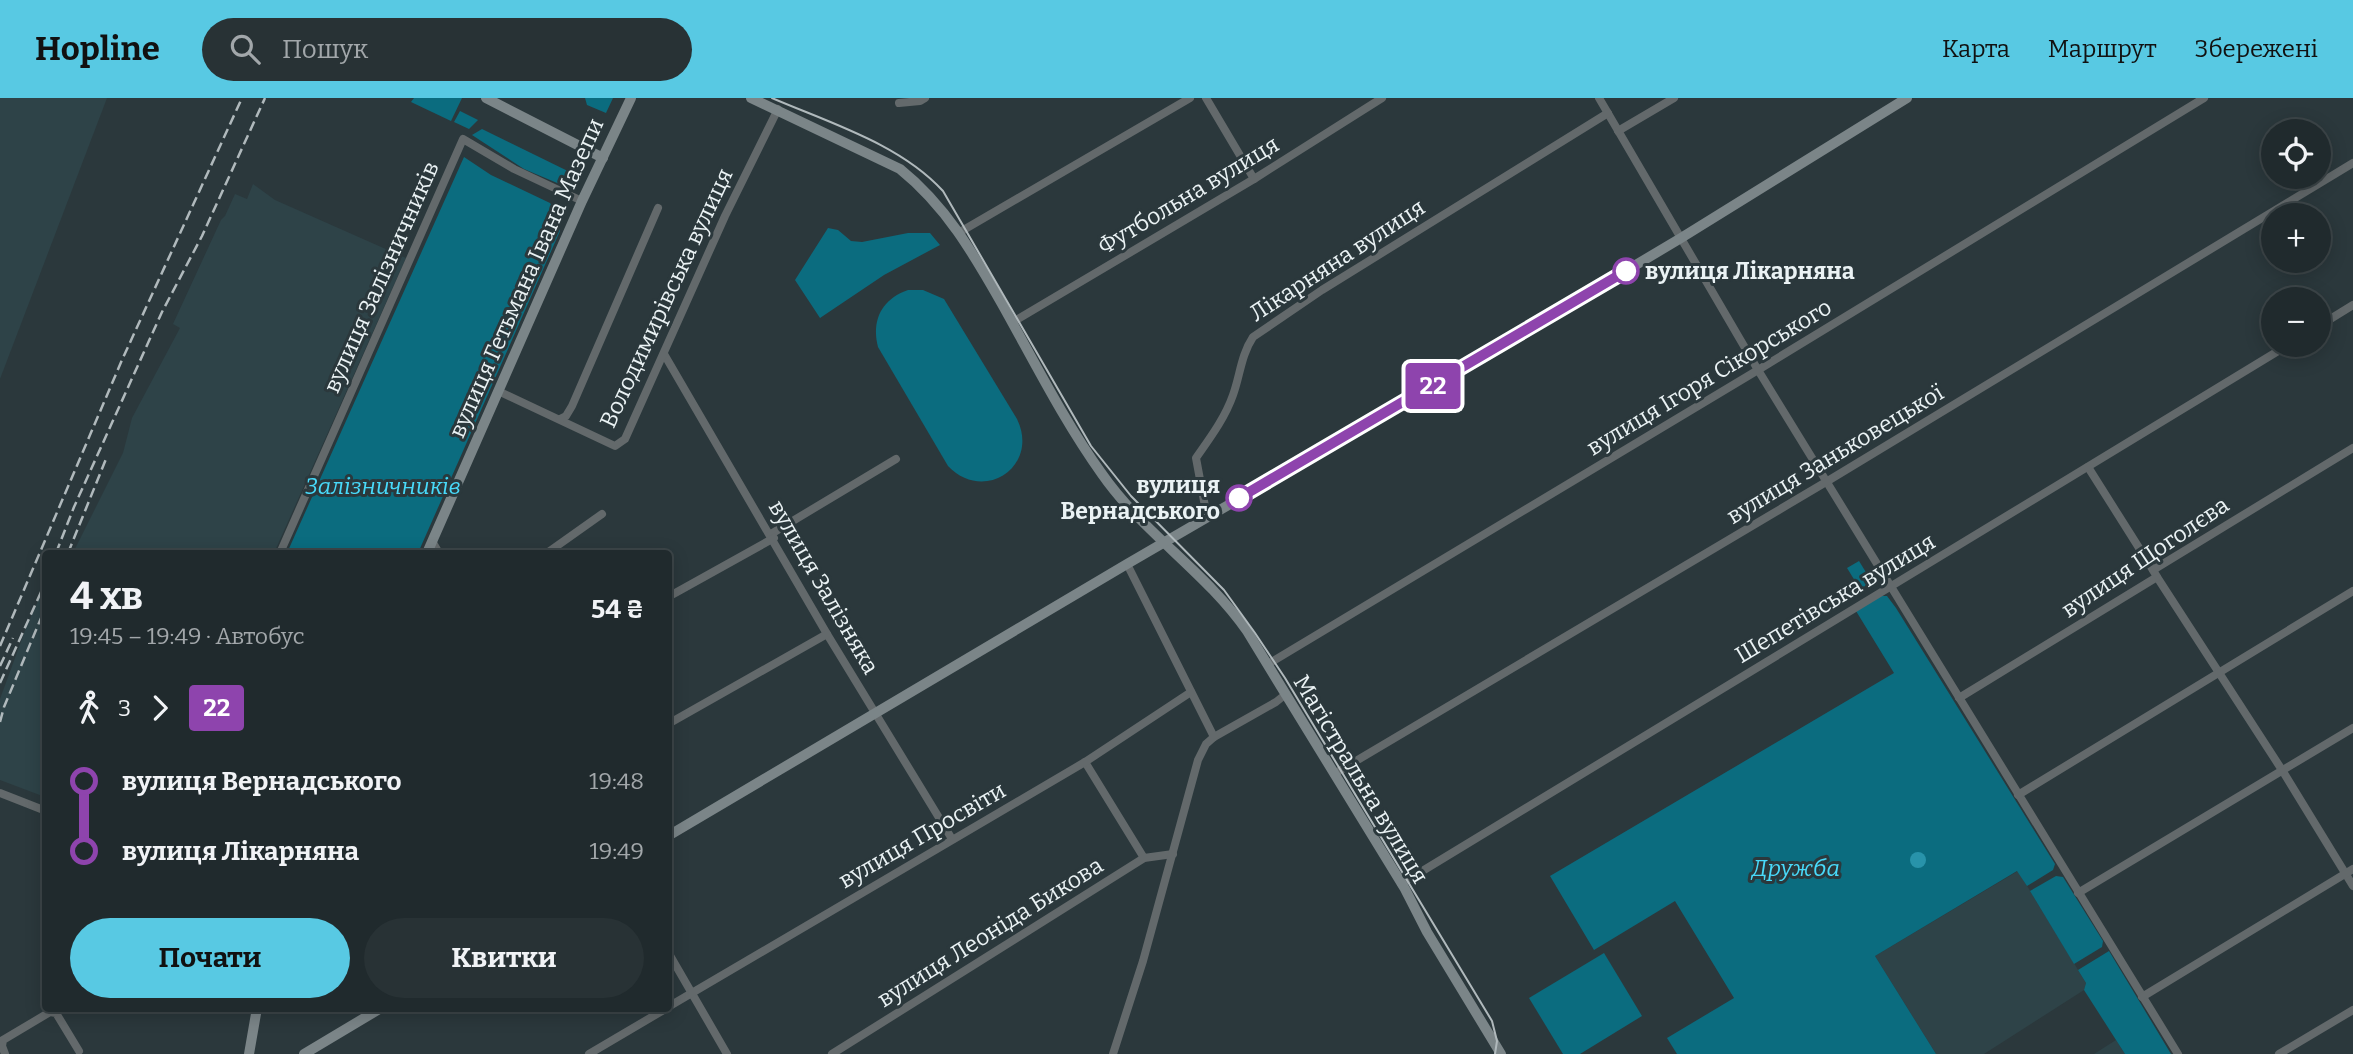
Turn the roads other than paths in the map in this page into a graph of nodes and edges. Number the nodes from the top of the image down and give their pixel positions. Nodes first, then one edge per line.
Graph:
1 (486, 98) edge
2 (631, 98) edge
3 (751, 98) edge
4 (925, 98) edge
5 (1190, 98) edge
6 (1206, 98) edge
7 (1382, 98) edge
8 (1599, 98) edge
9 (1674, 98) edge
10 (1907, 98) edge
11 (2204, 98) edge
12 (898, 100) edge
13 (778, 109) junction
14 (1608, 113) junction
15 (1618, 131) junction
16 (603, 158) junction
17 (2353, 163) edge
18 (1254, 179) junction
19 (582, 201) junction
20 (658, 208) dead end
21 (960, 232) junction
22 (1681, 238) junction
23 (2353, 305) edge
24 (2331, 319) edge
25 (1013, 323) junction
26 (664, 354) junction
27 (2268, 357) edge
28 (1758, 370) junction
29 (498, 391) junction
30 (560, 419) junction
31 (2353, 448) edge
32 (896, 459) dead end
33 (2088, 467) junction
34 (1826, 482) junction
35 (602, 514) dead end
36 (1207, 517) junction
37 (772, 536) junction
38 (432, 541) junction
39 (1163, 543) junction
40 (282, 550) edge
41 (428, 550) edge
42 (437, 550) edge
43 (551, 550) edge
44 (1127, 564) junction
45 (2155, 574) junction
46 (1889, 587) junction
47 (2353, 591) edge
48 (672, 595) edge
49 (827, 634) junction
50 (1268, 664) junction
51 (2220, 673) junction
52 (1191, 692) junction
53 (1286, 694) junction
54 (1959, 698) junction
55 (876, 713) junction
56 (672, 722) edge
57 (2353, 728) edge
58 (1214, 737) junction
59 (1084, 762) junction
60 (2282, 770) junction
61 (1334, 774) junction
62 (0, 793) edge
63 (2018, 795) junction
64 (42, 809) edge
65 (672, 834) edge
66 (952, 839) junction
67 (1173, 854) junction
68 (1144, 858) junction
69 (2349, 871) edge
70 (1401, 884) junction
71 (2353, 886) edge
72 (2078, 893) junction
73 (672, 959) edge
74 (692, 993) junction
75 (2142, 997) junction
76 (672, 1006) edge
77 (2353, 1010) edge
78 (256, 1012) edge
79 (373, 1012) edge
80 (661, 1012) edge
81 (79, 1051) dead end
82 (1497, 1053) edge
83 (5, 1054) edge
84 (249, 1054) edge
85 (304, 1054) edge
86 (589, 1054) edge
87 (727, 1054) edge
88 (832, 1054) edge
89 (1113, 1054) edge
90 (2178, 1054) edge
91 (2279, 1054) edge

1 - 16 street
2 - 16 street, вулиця Гетьмана Івана Мазепи
3 - 13 street, Магістральна вулиця
4 - 12 street
5 - 21 street
6 - 18 street
7 - 18 street, Футбольна вулиця
8 - 14 street
9 - 15 street
10 - 22 street
11 - 28 street, вулиця Ігоря Сікорського
13 - 21 street, Магістральна вулиця
13 - 26 street, Володимирівська вулиця
14 - 15 street
14 - 36 street, Лікарняна вулиця
15 - 22 street
16 - 19 street, вулиця Гетьмана Івана Мазепи
17 - 34 street, вулиця Заньковецької
18 - 25 street, Футбольна вулиця
19 - 29 street, вулиця Гетьмана Івана Мазепи
19 - 40 street, вулиця Залізничників
20 - 30 street
21 - 25 street, Магістральна вулиця
22 - 28 street
22 - 36 street
23 - 24 street
25 - 39 street, Магістральна вулиця
26 - 30 street, Володимирівська вулиця
26 - 37 street, вулиця Залізняка
27 - 33 street, Шепетівська вулиця
28 - 34 street
28 - 50 street, вулиця Ігоря Сікорського
29 - 30 street
29 - 38 street, вулиця Гетьмана Івана Мазепи
31 - 45 street, вулиця Щоголєва
32 - 37 street
33 - 45 street
33 - 46 street, Шепетівська вулиця
34 - 46 street
34 - 61 street, вулиця Заньковецької
35 - 43 street
36 - 39 street
37 - 48 street
37 - 49 street, вулиця Залізняка
38 - 41 street, вулиця Гетьмана Івана Мазепи
38 - 42 street
39 - 44 street
39 - 50 street, Магістральна вулиця
44 - 52 street
44 - 55 street
45 - 51 street
45 - 54 street, вулиця Щоголєва
46 - 54 street
46 - 70 street, Шепетівська вулиця
47 - 51 street
49 - 55 street, вулиця Залізняка
49 - 56 street
50 - 53 street, Магістральна вулиця
51 - 60 street
51 - 63 street
52 - 58 street
52 - 59 street, вулиця Просвіти
53 - 58 street
53 - 61 street, Магістральна вулиця
54 - 63 street
55 - 65 street
55 - 66 street, вулиця Залізняка
57 - 60 street
58 - 67 street
59 - 66 street, вулиця Просвіти
59 - 68 street
60 - 69 street
60 - 72 street
61 - 70 street, Магістральна вулиця
62 - 64 street
63 - 72 street
66 - 74 street, вулиця Просвіти
67 - 68 street, вулиця Леоніда Бикова
67 - 89 street
68 - 88 street, вулиця Леоніда Бикова
69 - 71 street
69 - 75 street
70 - 82 street, Магістральна вулиця
72 - 75 street
73 - 74 street
74 - 76 street, вулиця Просвіти
74 - 87 street
75 - 90 street
77 - 91 street
78 - 84 street
79 - 85 street
80 - 86 street, вулиця Просвіти
81 - 83 street

